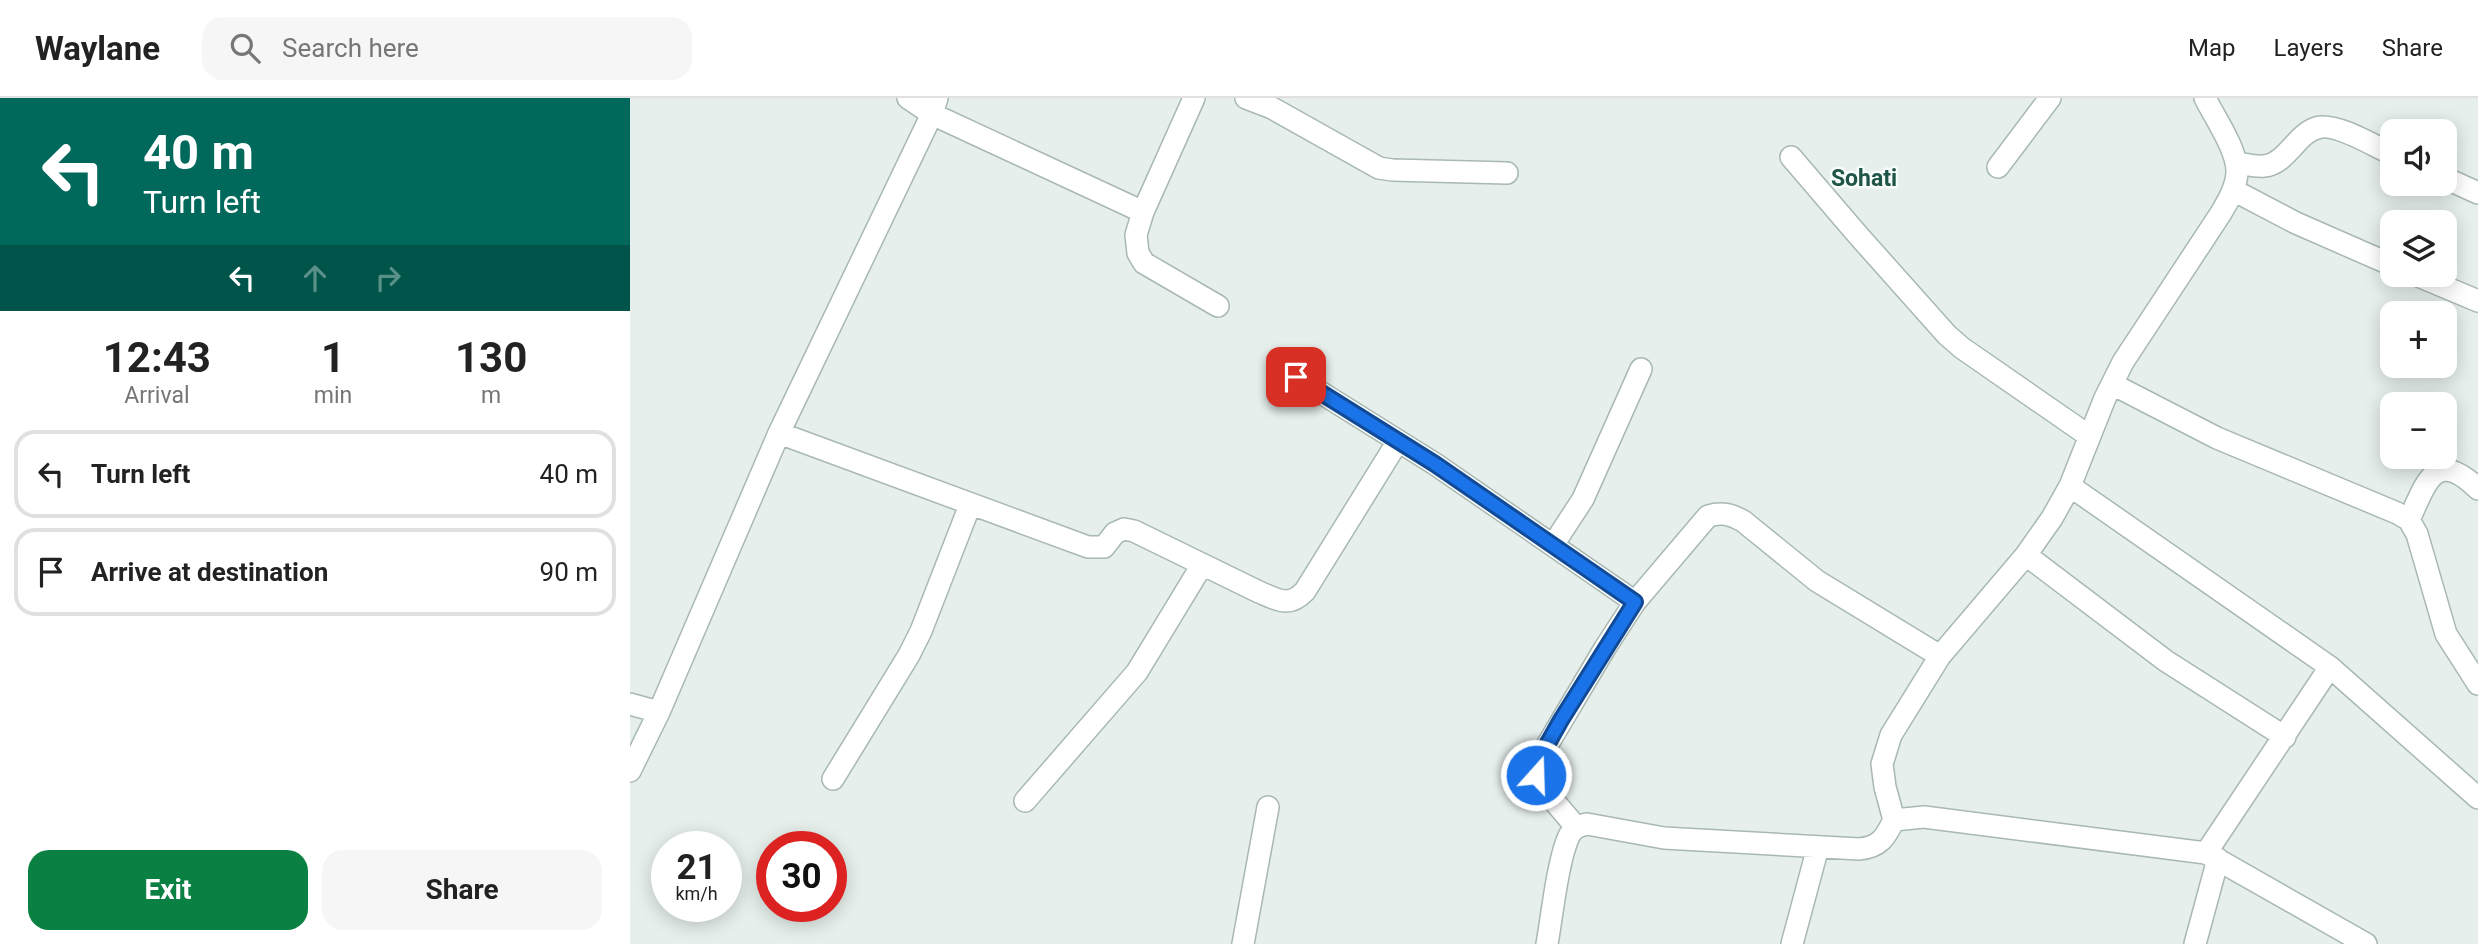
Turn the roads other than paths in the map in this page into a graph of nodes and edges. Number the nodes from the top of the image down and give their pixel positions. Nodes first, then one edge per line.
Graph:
1 (908, 98) edge
2 (1194, 98) edge
3 (1246, 98) edge
4 (2050, 98) edge
5 (2205, 98) edge
6 (935, 106) edge
7 (2380, 149) edge
8 (1791, 157) dead end
9 (2236, 163) junction
10 (1998, 167) dead end
11 (1507, 173) dead end
12 (2457, 183) edge
13 (2233, 190) junction
14 (2478, 193) edge
15 (1143, 212) junction
16 (2380, 260) edge
17 (2445, 287) edge
18 (2478, 301) edge
19 (1218, 306) dead end
20 (1641, 369) dead end
21 (1296, 377) dead end
22 (2112, 384) junction
23 (779, 433) junction
24 (2089, 436) junction
25 (1398, 441) junction
26 (2070, 486) junction
27 (2478, 489) edge
28 (970, 505) junction
29 (2409, 520) junction
30 (1553, 545) junction
31 (2026, 555) junction
32 (1202, 565) junction
33 (1635, 602) junction
34 (1940, 656) junction
35 (2330, 667) junction
36 (2478, 684) edge
37 (630, 704) edge
38 (659, 712) junction
39 (2285, 737) junction
40 (630, 771) edge
41 (833, 779) dead end
42 (2478, 798) edge
43 (1025, 800) dead end
44 (1268, 807) dead end
45 (1894, 820) junction
46 (1576, 827) junction
47 (1818, 848) junction
48 (2212, 856) junction
49 (1243, 944) edge
50 (1547, 944) edge
51 (1792, 944) edge
52 (2195, 944) edge
53 (2366, 944) edge

1 - 6 street
2 - 15 street
3 - 11 street
4 - 10 street
5 - 9 street
6 - 15 street
6 - 23 street
7 - 9 street
8 - 24 street
9 - 13 street
12 - 14 street
13 - 16 street
13 - 22 street
15 - 19 street
17 - 18 street
20 - 30 street
21 - 25 street
22 - 24 street
22 - 29 street
23 - 28 street
23 - 38 street
24 - 26 street
25 - 30 street
25 - 32 street
26 - 31 street
26 - 35 street
27 - 29 street
28 - 32 street
28 - 41 street
29 - 36 street
30 - 33 street
31 - 34 street
31 - 39 street
32 - 43 street
33 - 34 street
33 - 46 street
34 - 45 street
35 - 39 street
35 - 42 street
37 - 38 street
38 - 40 street
39 - 48 street
44 - 49 street
45 - 47 street
45 - 48 street
46 - 47 street
46 - 50 street
47 - 51 street
48 - 52 street
48 - 53 street

